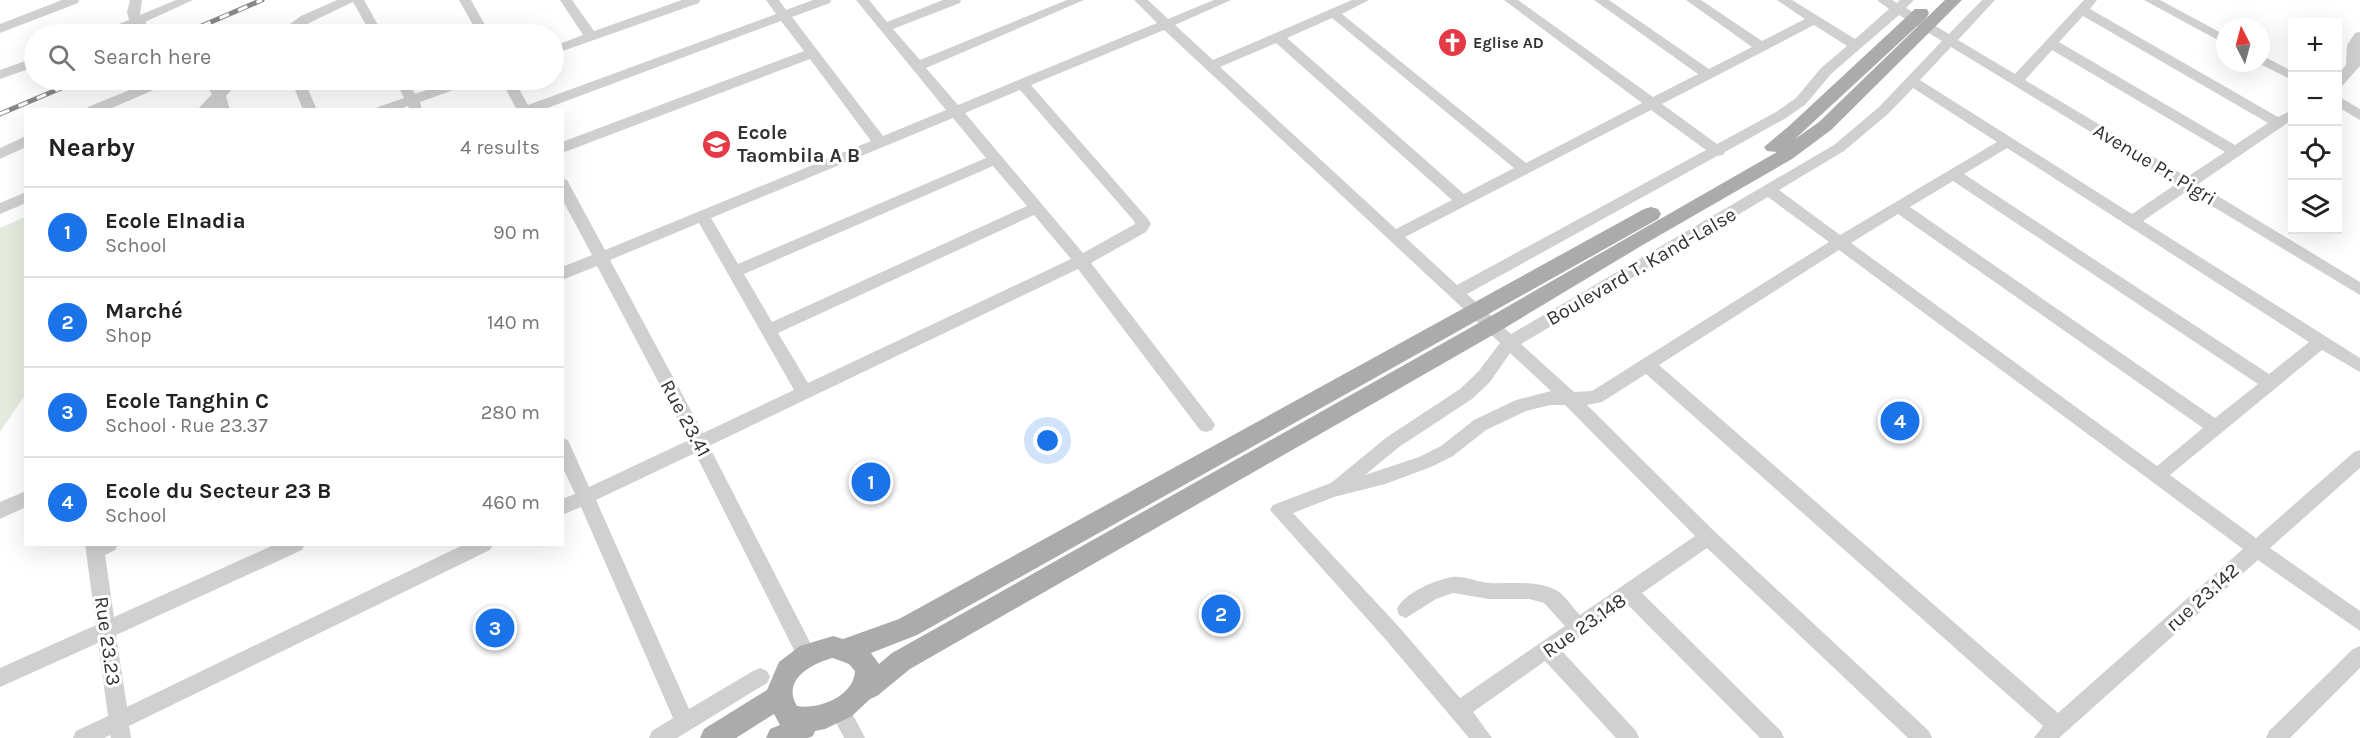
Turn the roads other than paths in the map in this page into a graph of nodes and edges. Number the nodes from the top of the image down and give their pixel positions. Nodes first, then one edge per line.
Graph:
1 (73, 0) edge
2 (136, 0) edge
3 (187, 0) edge
4 (348, 0) edge
5 (358, 0) edge
6 (465, 0) edge
7 (566, 0) edge
8 (694, 0) edge
9 (772, 0) edge
10 (825, 0) edge
11 (862, 0) edge
12 (956, 0) edge
13 (1078, 0) edge
14 (1140, 0) edge
15 (1225, 0) edge
16 (1363, 0) edge
17 (1510, 0) edge
18 (1600, 0) edge
19 (1692, 0) edge
20 (1783, 0) edge
21 (1883, 0) edge
22 (1934, 0) edge
23 (1954, 0) edge
24 (1989, 0) edge
25 (2150, 0) edge
26 (2087, 5) edge
27 (1333, 13) junction
28 (1912, 14) edge
29 (784, 15) junction
30 (1814, 20) junction
31 (135, 22) junction
32 (130, 24) edge
33 (138, 24) edge
34 (298, 24) edge
35 (371, 24) edge
36 (478, 24) edge
37 (1166, 25) junction
38 (885, 27) junction
39 (0, 29) edge
40 (2216, 35) edge
41 (2360, 36) edge
42 (591, 37) junction
43 (1278, 37) junction
44 (1949, 40) junction
45 (2052, 44) junction
46 (564, 46) edge
47 (1856, 46) junction
48 (1761, 47) junction
49 (812, 53) junction
50 (2270, 64) edge
51 (24, 66) edge
52 (918, 66) junction
53 (1211, 66) junction
54 (1707, 74) junction
55 (2288, 74) edge
56 (0, 75) edge
57 (2342, 77) edge
58 (2017, 80) junction
59 (1912, 81) junction
60 (1021, 83) junction
61 (141, 90) edge
62 (216, 90) edge
63 (223, 90) edge
64 (302, 90) edge
65 (406, 90) edge
66 (446, 90) edge
67 (514, 90) edge
68 (219, 94) junction
69 (414, 104) edge
70 (1651, 104) junction
71 (2342, 104) edge
72 (98, 108) edge
73 (206, 108) edge
74 (222, 108) edge
75 (309, 108) edge
76 (393, 108) edge
77 (524, 108) edge
78 (530, 108) edge
79 (955, 111) junction
80 (2360, 115) edge
81 (2288, 117) edge
82 (2279, 123) junction
83 (24, 142) edge
84 (880, 142) junction
85 (2007, 142) junction
86 (564, 147) edge
87 (1718, 152) junction
88 (2235, 152) junction
89 (0, 154) edge
90 (996, 159) junction
91 (1524, 169) junction
92 (1954, 174) junction
93 (2187, 184) junction
94 (564, 188) edge
95 (1770, 190) junction
96 (24, 197) edge
97 (1462, 201) junction
98 (1899, 207) junction
99 (1037, 208) junction
100 (0, 209) edge
101 (702, 216) junction
102 (2132, 221) junction
103 (1395, 236) junction
104 (1840, 242) junction
105 (600, 259) junction
106 (1081, 261) junction
107 (736, 271) junction
108 (564, 273) edge
109 (2360, 289) edge
110 (1456, 293) junction
111 (1483, 318) junction
112 (769, 330) junction
113 (2321, 341) junction
114 (1509, 343) junction
115 (1647, 365) junction
116 (2360, 366) edge
117 (2268, 382) junction
118 (805, 393) junction
119 (1569, 398) junction
120 (1206, 425) dead end
121 (2214, 427) junction
122 (700, 442) junction
123 (564, 448) edge
124 (2360, 457) edge
125 (2158, 475) junction
126 (1333, 490) junction
127 (587, 497) junction
128 (24, 499) edge
129 (564, 507) edge
130 (0, 511) edge
131 (1708, 537) junction
132 (292, 546) edge
133 (476, 546) edge
134 (99, 547) edge
135 (2256, 548) junction
136 (1629, 593) junction
137 (1406, 609) dead end
138 (2360, 622) edge
139 (1579, 628) junction
140 (106, 631) junction
141 (846, 649) junction
142 (1548, 650) junction
143 (806, 654) junction
144 (2360, 655) edge
145 (760, 677) dead end
146 (0, 678) edge
147 (868, 688) junction
148 (780, 696) junction
149 (1459, 710) junction
150 (685, 722) junction
151 (804, 727) junction
152 (120, 729) edge
153 (850, 729) edge
154 (2051, 732) edge
155 (83, 738) edge
156 (659, 738) edge
157 (713, 738) edge
158 (779, 738) edge
159 (1482, 738) edge
160 (1629, 738) edge
161 (1774, 738) edge
162 (1922, 738) edge
163 (2276, 738) edge

1 - 39 street
2 - 31 street
3 - 31 street
4 - 34 street
5 - 35 street
6 - 36 street
7 - 42 street
8 - 42 street
9 - 29 street
10 - 29 street
11 - 38 street
12 - 38 street
13 - 52 street
14 - 37 street
15 - 37 street
16 - 27 street
17 - 70 street
18 - 54 street
19 - 48 street
20 - 30 street
21 - 28 street, Avenue Pr. Pigri
22 - 28 main road
23 - 28 main road
24 - 44 street, Boulevard T. Kand-Lalse
25 - 40 street
26 - 45 street
26 - 82 street
27 - 43 street
27 - 91 street
28 - 44 street, Avenue Pr. Pigri
28 - 47 street
28 - 111 main road
29 - 49 street
29 - 78 street
30 - 47 street
30 - 48 street
31 - 32 street
31 - 33 street
37 - 53 street
37 - 60 street
38 - 52 street
41 - 57 street
42 - 46 street
43 - 53 street
43 - 97 street
44 - 58 street, Avenue Pr. Pigri
44 - 59 street, Boulevard T. Kand-Lalse
45 - 58 street
45 - 88 street
47 - 87 street
48 - 54 street
49 - 84 street
49 - 86 street
50 - 55 street
51 - 56 street
52 - 79 street
53 - 103 street
54 - 70 street
58 - 93 street, Avenue Pr. Pigri
59 - 85 street
59 - 95 street, Boulevard T. Kand-Lalse
60 - 79 street
60 - 106 street
61 - 72 street
62 - 68 street
63 - 68 street
64 - 75 street
65 - 69 street
66 - 69 street
67 - 77 street
68 - 73 street
68 - 74 street
69 - 76 street
70 - 87 street
70 - 91 street
71 - 80 street
79 - 84 street
79 - 90 street
81 - 82 street
82 - 88 street
83 - 89 street
84 - 101 street
85 - 92 street
85 - 102 street
87 - 110 street
88 - 93 street
90 - 99 street
90 - 107 street
91 - 97 street
92 - 98 street
92 - 117 street
93 - 102 street
93 - 109 street, Avenue Pr. Pigri
94 - 105 street, Rue 23.41
95 - 104 street
95 - 114 street, Boulevard T. Kand-Lalse
96 - 100 street
97 - 103 street
98 - 104 street
98 - 121 street
99 - 106 street
99 - 112 street
101 - 105 street
101 - 107 street
102 - 113 street
103 - 110 street
104 - 115 street
104 - 125 street
105 - 108 street
105 - 122 street, Rue 23.41
106 - 118 street
106 - 120 street
107 - 112 street
110 - 111 street
111 - 114 street
111 - 141 main road
111 - 147 main road
112 - 118 street
113 - 116 street
113 - 117 street
114 - 119 street
114 - 126 street, Boulevard T. Kand-Lalse
115 - 119 street
115 - 154 street
117 - 121 street
118 - 122 street
119 - 126 street
119 - 131 street
121 - 125 street
122 - 127 street
122 - 143 street, Rue 23.41
123 - 127 street
124 - 135 street, rue 23.142
125 - 135 street
126 - 149 street
127 - 129 street
127 - 150 street
128 - 130 street
131 - 136 street, Rue 23.148
131 - 162 street
132 - 140 street
133 - 152 street
134 - 140 street, Rue 23.23
135 - 138 street
135 - 154 street, rue 23.142
136 - 139 street, Rue 23.148
136 - 161 street
137 - 139 street
139 - 142 street, Rue 23.148
140 - 146 street
140 - 152 street, Rue 23.23
141 - 143 main road
141 - 147 main road
142 - 149 street, Rue 23.148
142 - 160 street
143 - 148 main road
144 - 163 street
145 - 150 street
147 - 153 main road
148 - 151 main road
148 - 157 main road
149 - 159 street
150 - 156 street
151 - 153 main road
151 - 158 main road
152 - 155 street

